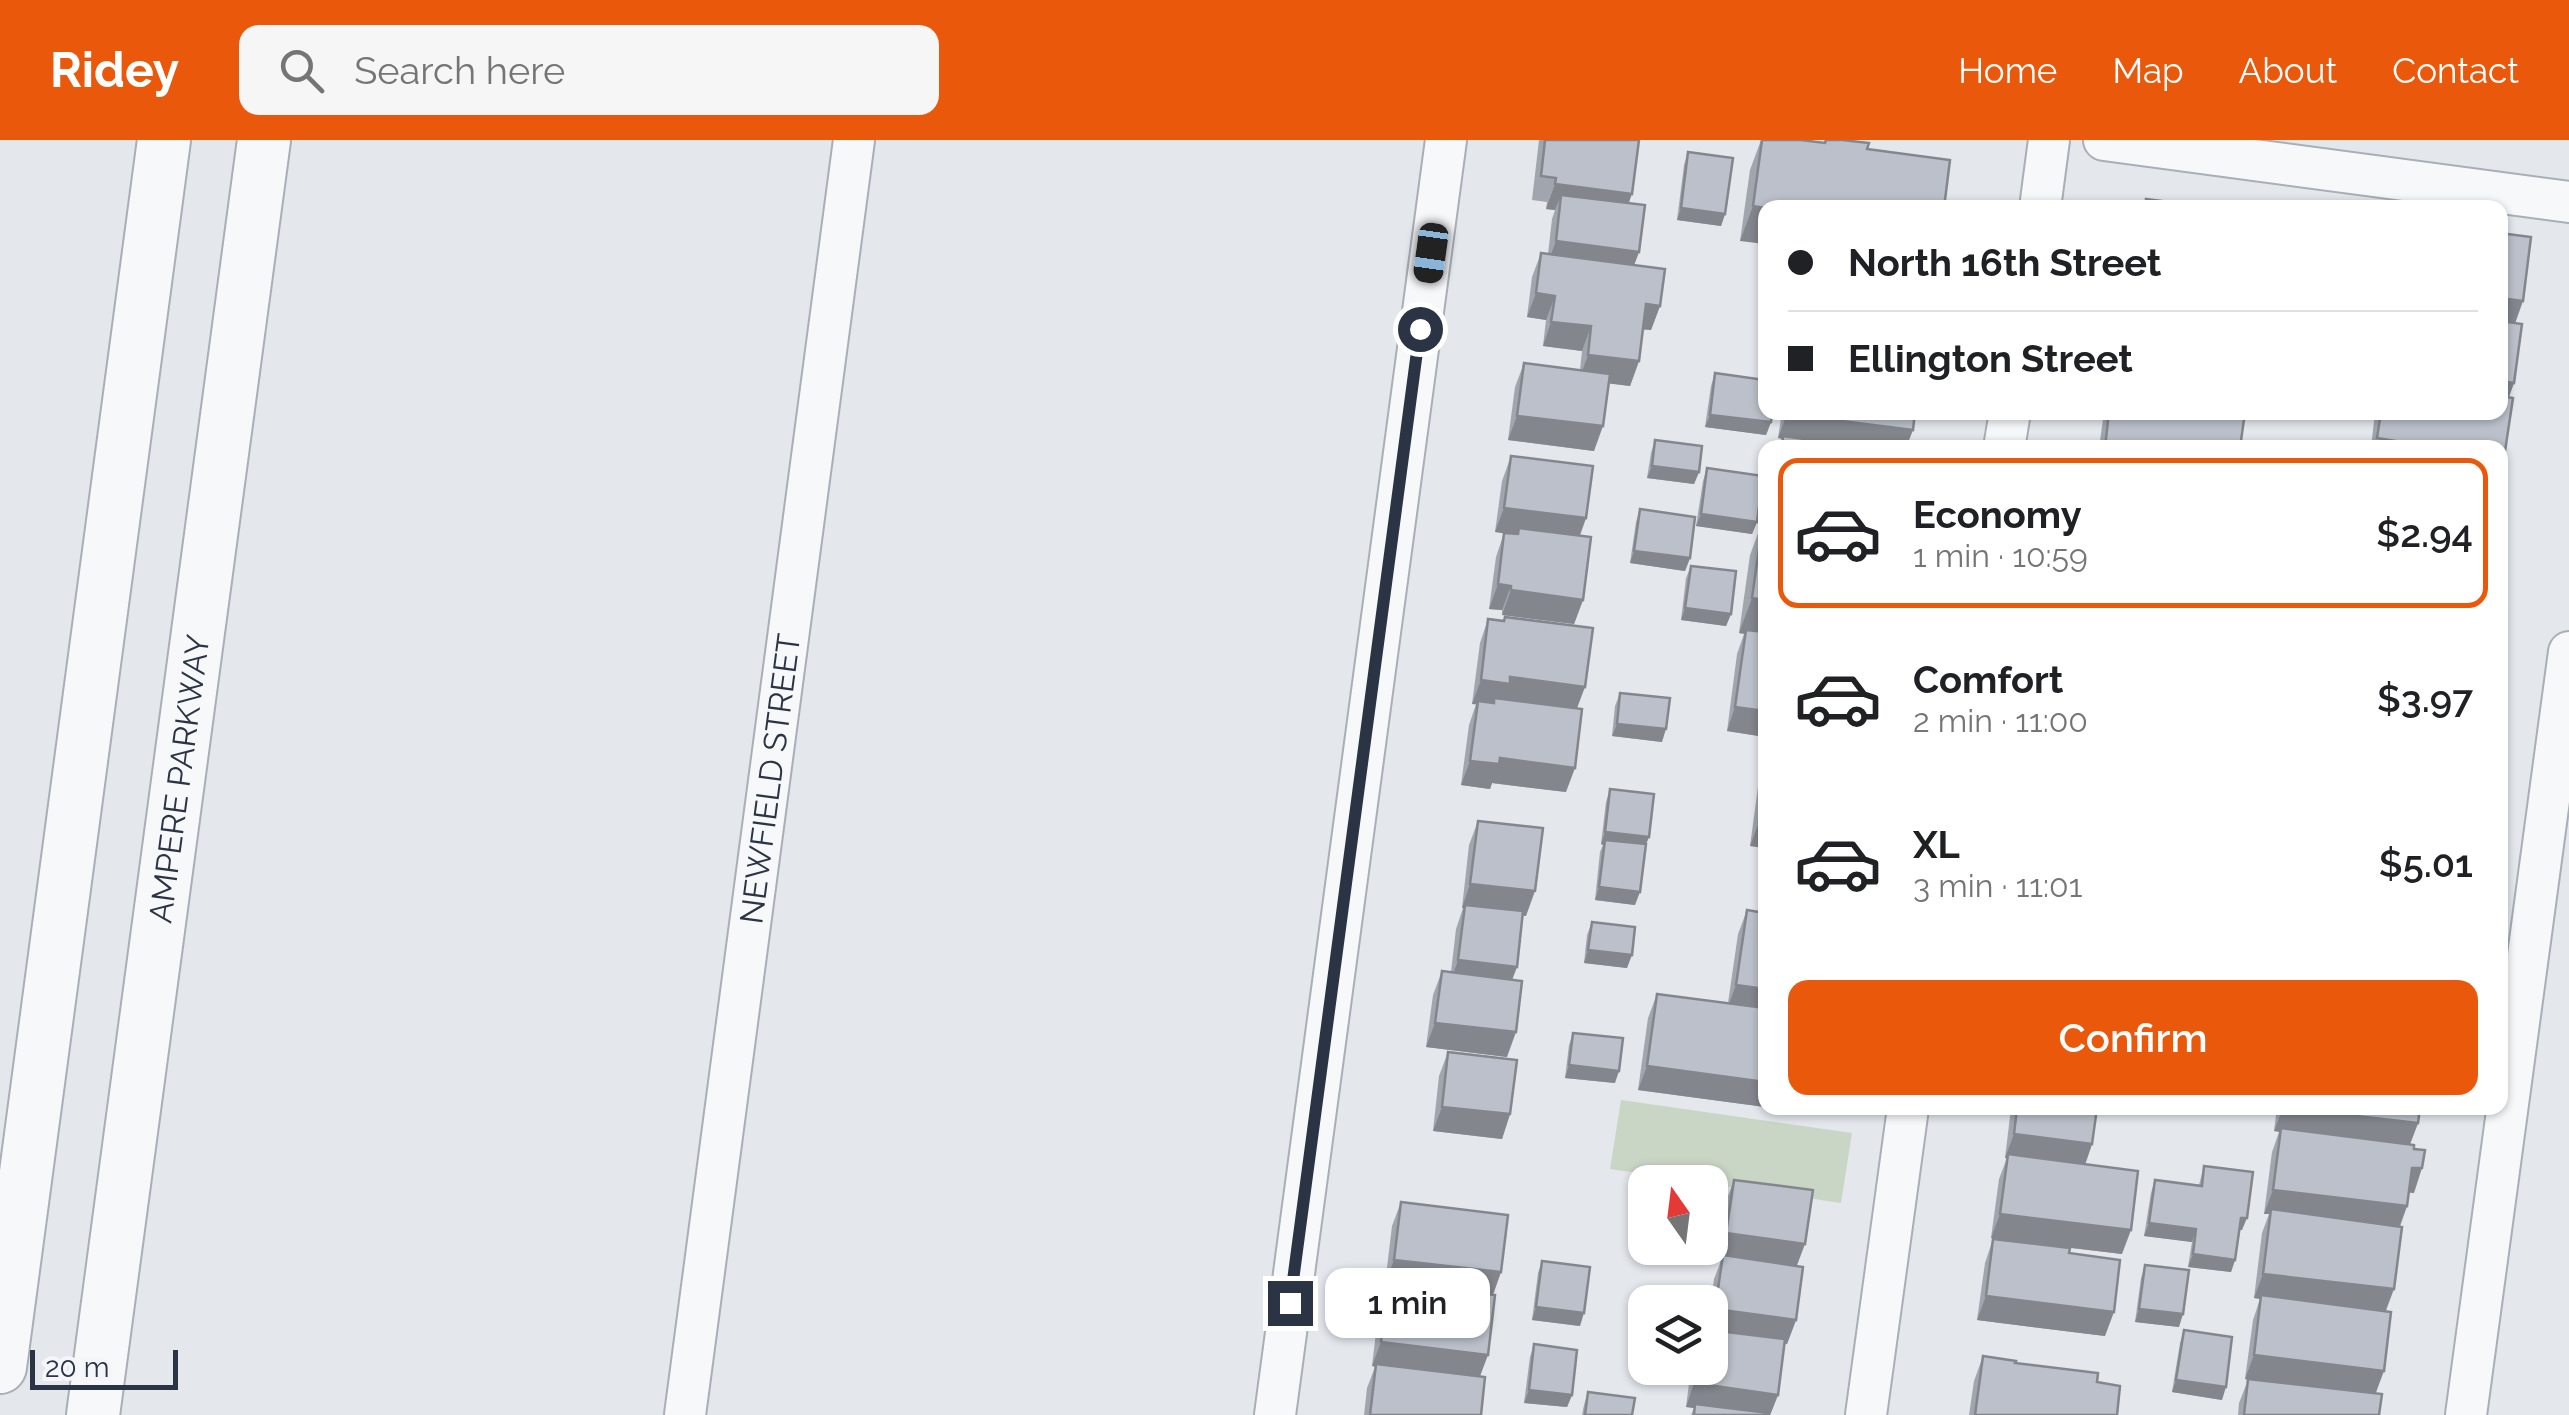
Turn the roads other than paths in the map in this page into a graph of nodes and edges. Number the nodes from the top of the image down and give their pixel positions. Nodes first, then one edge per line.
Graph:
1 (164, 140) edge
2 (264, 140) edge
3 (854, 140) edge
4 (1446, 140) edge
5 (2050, 140) edge
6 (2104, 140) edge
7 (2041, 200) edge
8 (2569, 202) edge
9 (2569, 652) edge
10 (2508, 1104) edge
11 (1907, 1115) edge
12 (2506, 1115) edge
13 (0, 1367) edge
14 (93, 1415) edge
15 (685, 1415) edge
16 (1276, 1415) edge
17 (1866, 1415) edge
18 (2466, 1415) edge

1 - 13 street
2 - 14 street, AMPERE PARKWAY
3 - 15 street, NEWFIELD STREET
4 - 16 street
5 - 7 street
6 - 8 street
9 - 10 street
11 - 17 street
12 - 18 street

